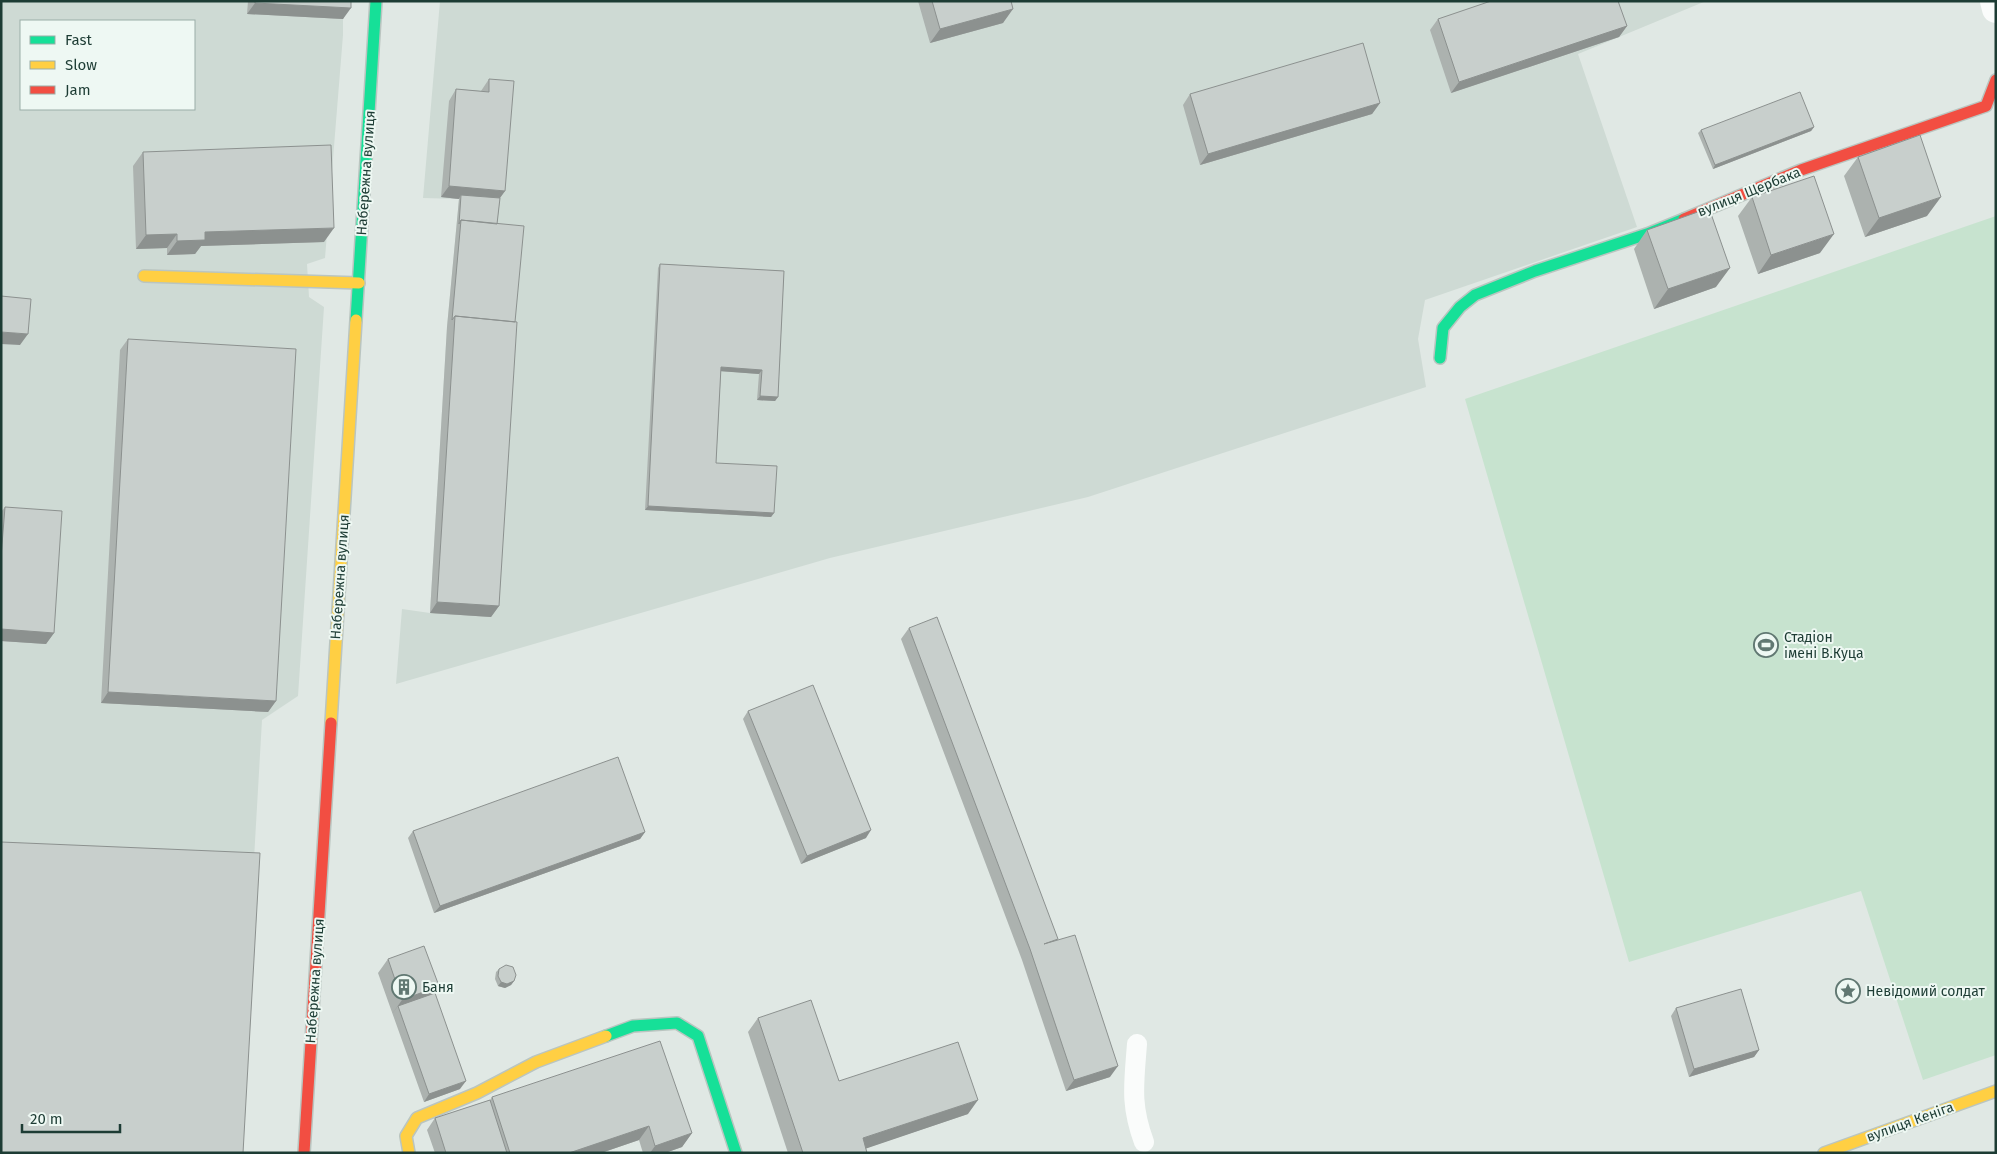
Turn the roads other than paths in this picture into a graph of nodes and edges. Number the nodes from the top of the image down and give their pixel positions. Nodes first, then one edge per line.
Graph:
1 (376, 1) edge
2 (1994, 1) edge
3 (1996, 9) edge
4 (1996, 80) edge
5 (144, 276) dead end
6 (359, 283) junction
7 (1440, 358) dead end
8 (1137, 1044) dead end
9 (1996, 1091) edge
10 (1144, 1142) dead end
11 (304, 1153) edge
12 (408, 1153) edge
13 (736, 1153) edge
14 (1824, 1153) edge

1 - 6 main road, Набережна вулиця
2 - 3 street
4 - 7 main road, вулиця Щербака
5 - 6 main road
6 - 11 main road, Набережна вулиця
8 - 10 lane
9 - 14 main road, вулиця Кеніга
12 - 13 main road

